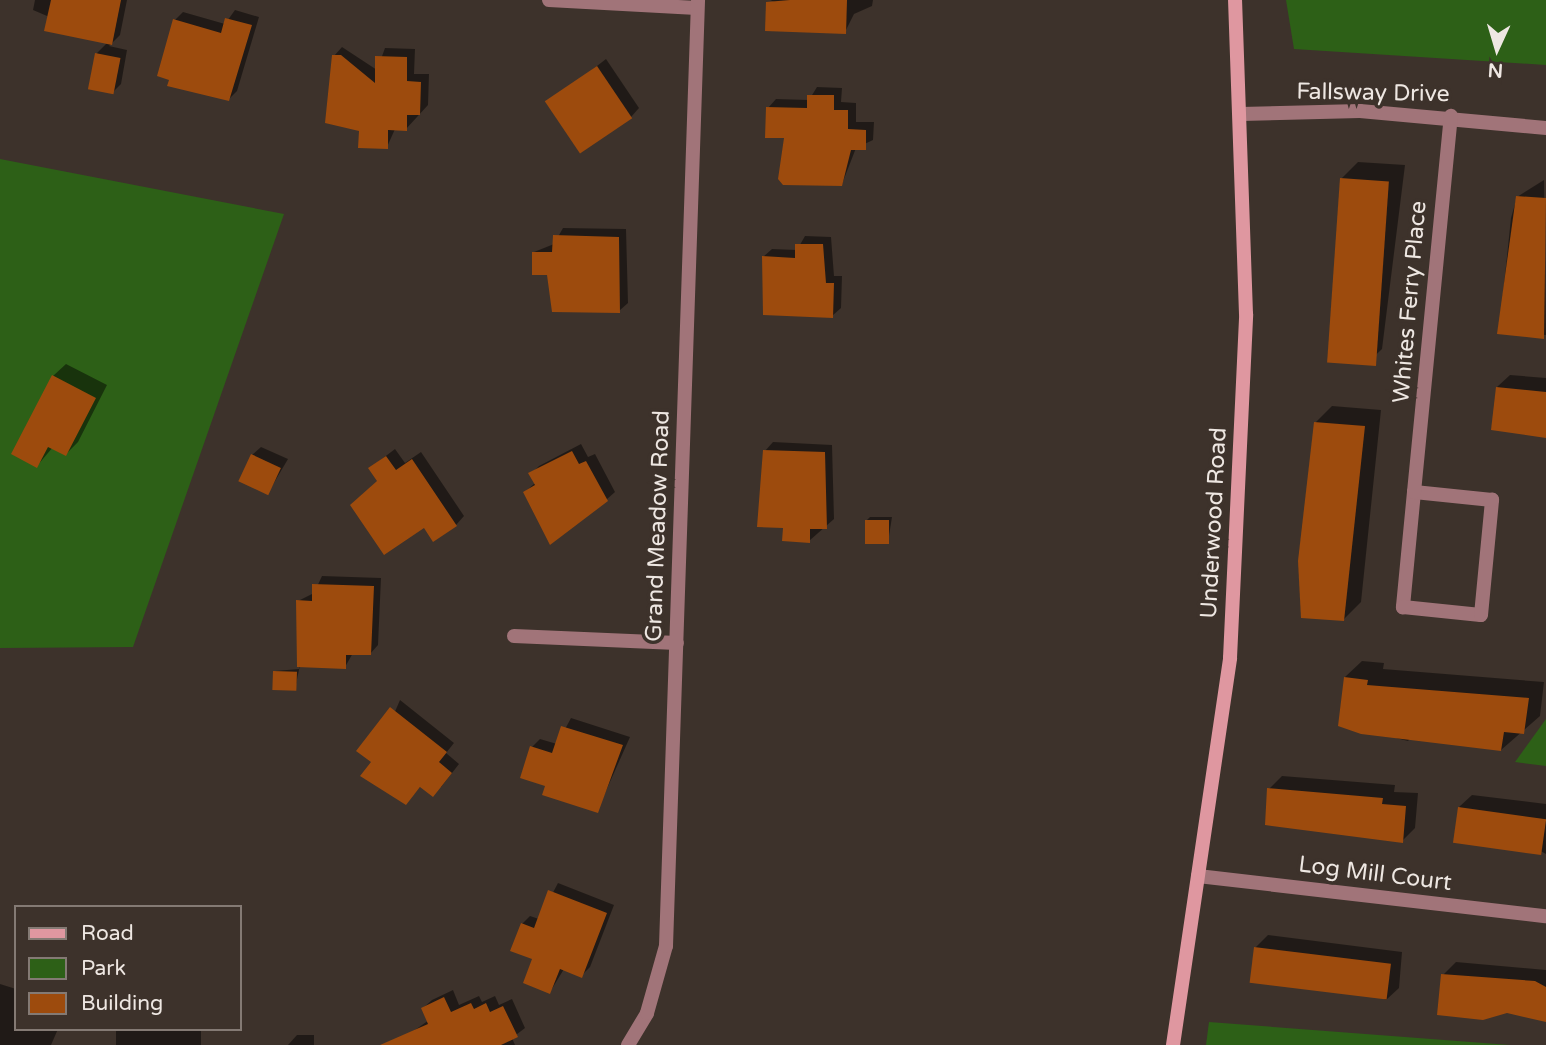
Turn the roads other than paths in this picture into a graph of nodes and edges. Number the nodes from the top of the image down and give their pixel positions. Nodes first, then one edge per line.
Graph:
1 (549, 0) edge
2 (1235, 0) edge
3 (698, 4) edge
4 (1241, 114) junction
5 (1451, 116) junction
6 (1546, 128) edge
7 (1414, 492) junction
8 (514, 636) dead end
9 (677, 643) junction
10 (1198, 876) junction
11 (1546, 916) edge
12 (628, 1045) edge
13 (1173, 1045) edge

1 - 3 street
2 - 4 street, Underwood Road
3 - 9 street, Grand Meadow Road
4 - 5 street, Fallsway Drive
4 - 10 street, Underwood Road
5 - 6 street, Fallsway Drive
5 - 7 street, Whites Ferry Place
7 - 7 street, Whites Ferry Place
8 - 9 street
9 - 12 street, Grand Meadow Road
10 - 11 street, Log Mill Court
10 - 13 street, Underwood Road

